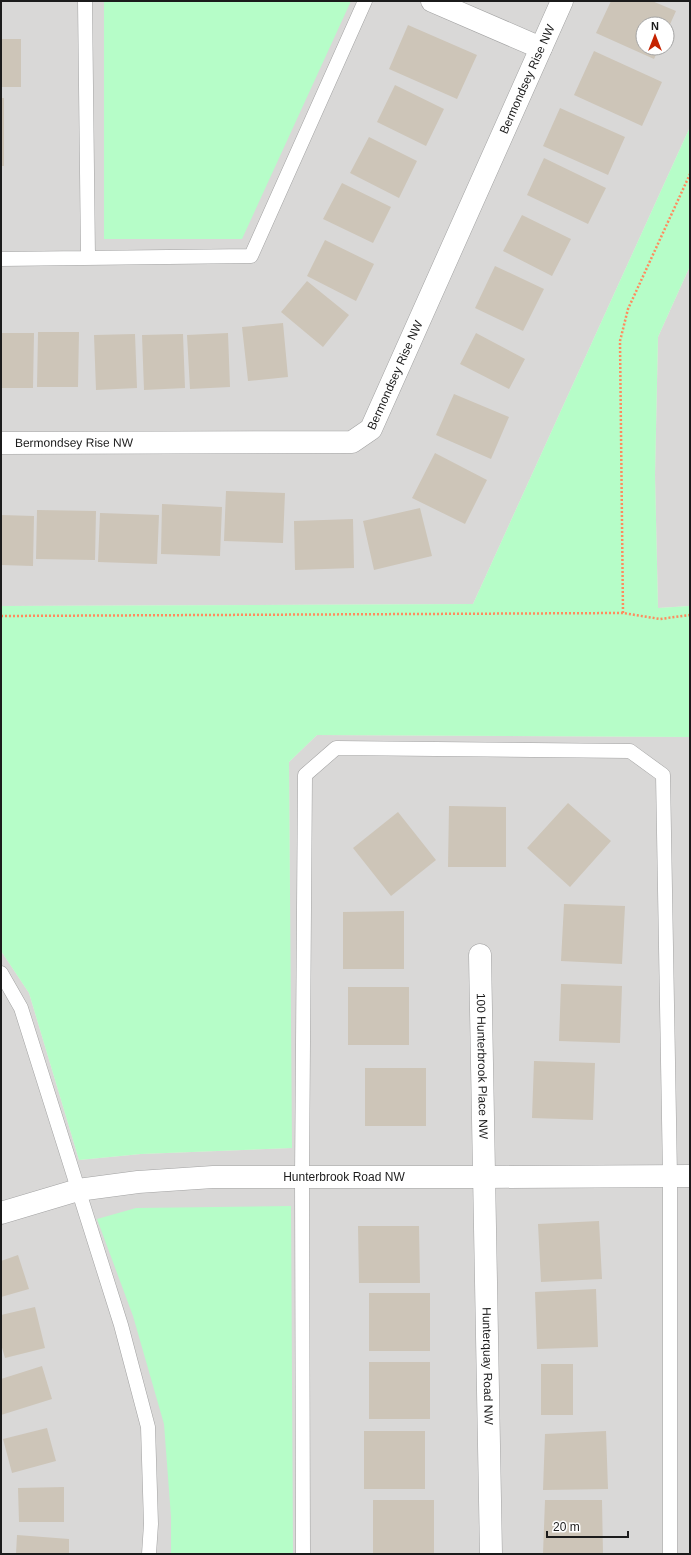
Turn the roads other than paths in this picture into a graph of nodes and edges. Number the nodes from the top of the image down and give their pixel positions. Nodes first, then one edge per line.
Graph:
1 (85, 1) edge
2 (366, 1) edge
3 (432, 1) edge
4 (562, 1) edge
5 (541, 48) junction
6 (88, 258) junction
7 (1, 259) edge
8 (1, 443) edge
9 (480, 955) dead end
10 (1, 973) edge
11 (680, 1176) edge
12 (302, 1177) junction
13 (484, 1178) junction
14 (78, 1190) junction
15 (1, 1213) edge
16 (149, 1554) edge
17 (303, 1554) edge
18 (491, 1554) edge
19 (670, 1554) edge

1 - 6 lane
2 - 6 lane
3 - 5 street
4 - 5 street, Bermondsey Rise NW
5 - 8 street, Bermondsey Rise NW
6 - 7 lane
9 - 13 street, 100 Hunterbrook Place NW
10 - 14 lane
11 - 12 lane
11 - 13 street, Hunterbrook Road NW
11 - 19 lane
12 - 13 street, Hunterbrook Road NW
12 - 14 street, Hunterbrook Road NW
12 - 17 lane
13 - 18 street, Hunterquay Road NW
14 - 15 street, Hunterbrook Road NW
14 - 16 lane

